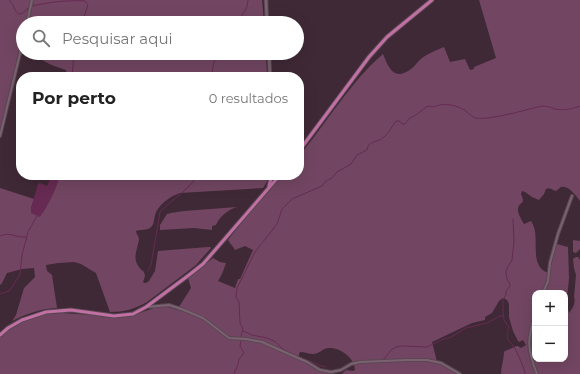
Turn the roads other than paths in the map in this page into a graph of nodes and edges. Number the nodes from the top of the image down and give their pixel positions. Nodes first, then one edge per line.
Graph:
1 (32, 0) edge
2 (266, 0) edge
3 (432, 0) edge
4 (29, 16) edge
5 (267, 16) edge
6 (18, 60) edge
7 (269, 60) edge
8 (270, 72) edge
9 (0, 136) edge
10 (304, 144) edge
11 (271, 180) edge
12 (276, 180) edge
13 (269, 188) junction
14 (572, 196) dead end
15 (544, 290) edge
16 (146, 307) junction
17 (532, 324) edge
18 (0, 335) edge
19 (460, 374) edge
20 (537, 374) edge

1 - 4 street
2 - 5 street
3 - 10 main road
6 - 9 street
7 - 8 street
11 - 13 main road
12 - 13 main road
13 - 16 main road
14 - 15 street
16 - 18 main road
16 - 19 street
17 - 20 street

